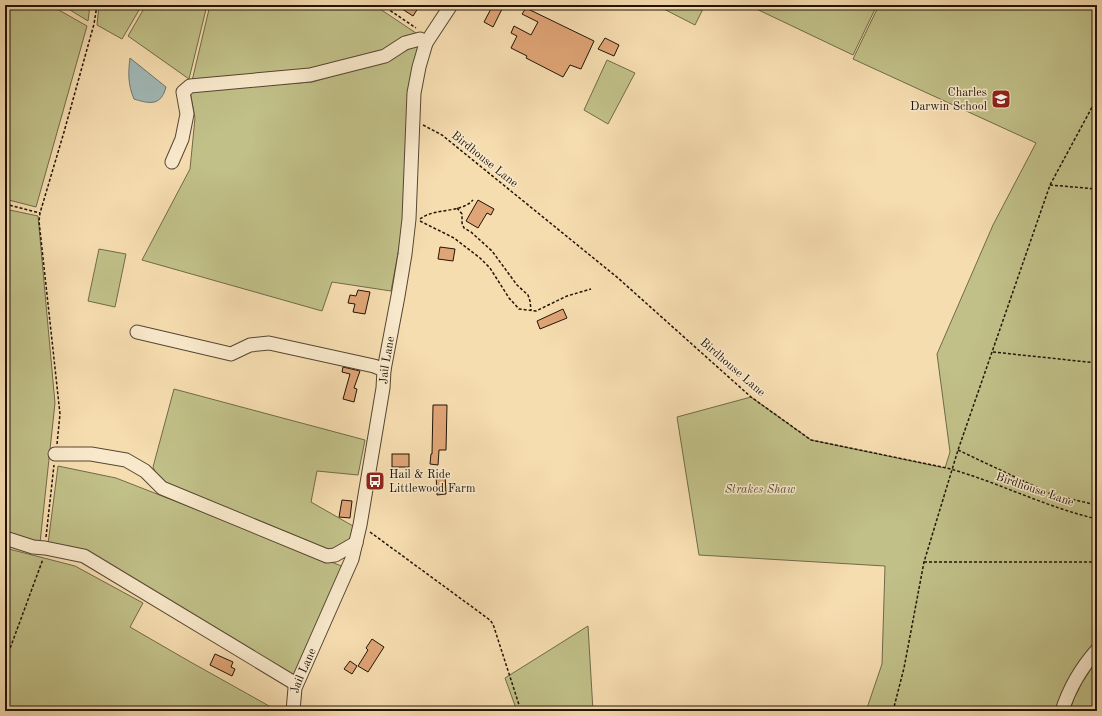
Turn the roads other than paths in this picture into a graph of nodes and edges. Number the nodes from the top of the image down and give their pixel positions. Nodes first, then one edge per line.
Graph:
1 (451, 5) edge
2 (428, 40) junction
3 (172, 162) dead end
4 (137, 332) dead end
5 (384, 370) junction
6 (55, 454) road end
7 (5, 538) edge
8 (356, 543) junction
9 (5, 544) edge
10 (44, 552) junction
11 (1097, 650) edge
12 (296, 686) junction
13 (293, 711) edge
14 (1062, 711) edge

1 - 2 street, Jail Lane
2 - 3 street
2 - 5 street, Jail Lane
4 - 5 street
5 - 8 street, Jail Lane
6 - 8 street
7 - 10 street
8 - 12 street, Jail Lane
9 - 10 street
10 - 12 street
11 - 14 street
12 - 13 street, Jail Lane

